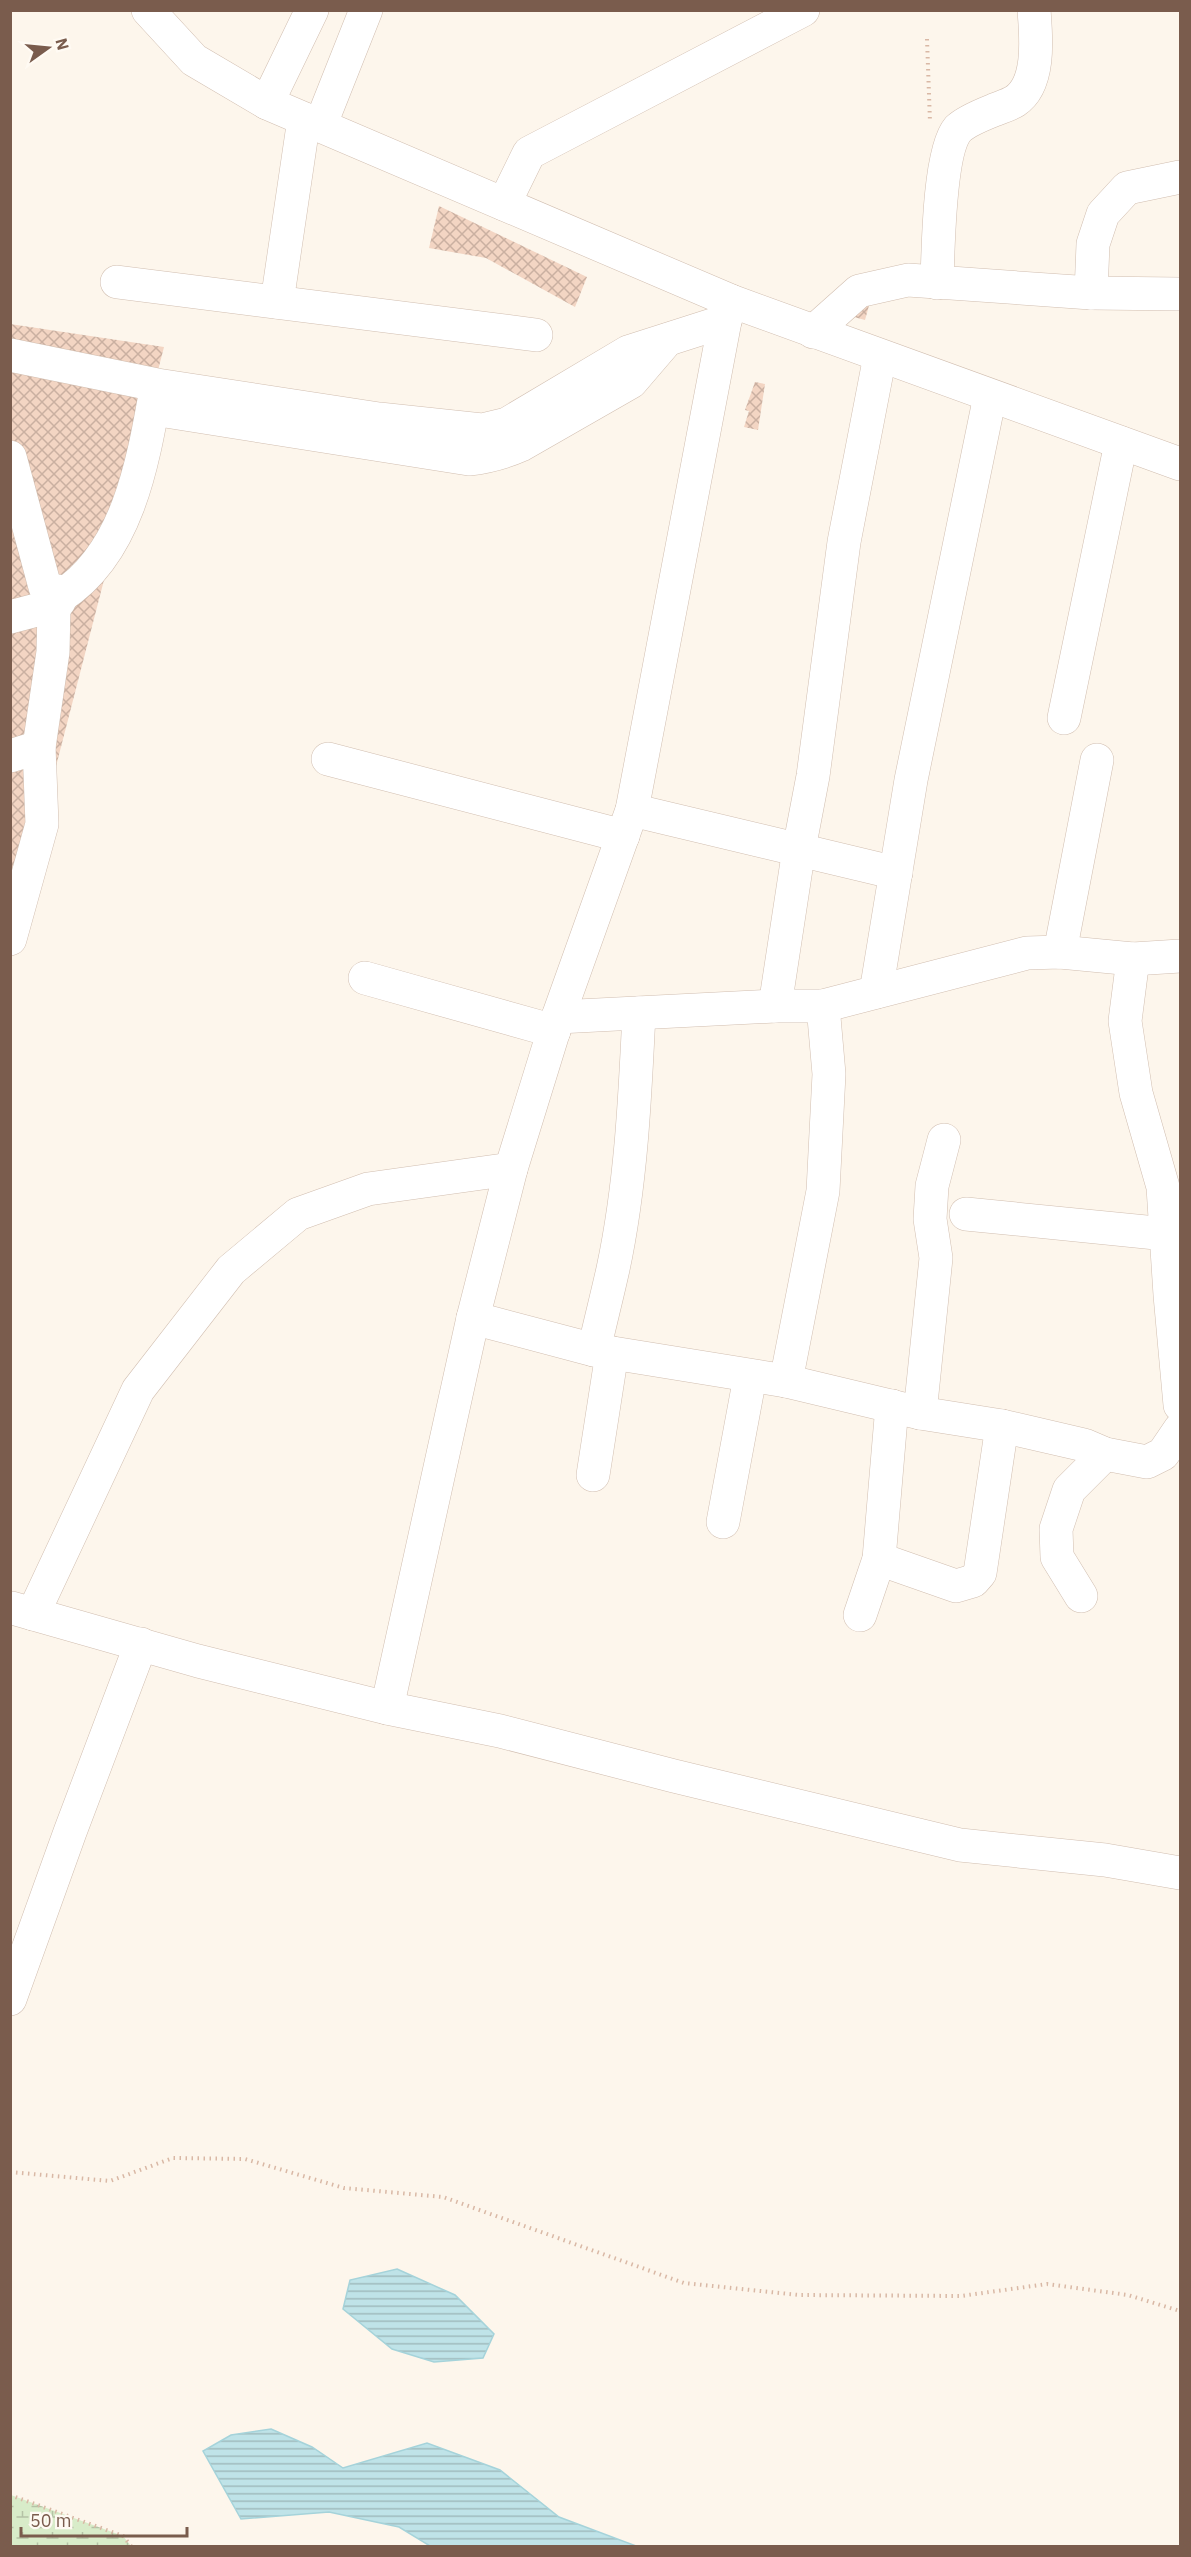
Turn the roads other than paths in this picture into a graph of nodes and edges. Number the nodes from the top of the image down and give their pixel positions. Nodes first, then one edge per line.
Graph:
1 (148, 10) edge
2 (312, 10) edge
3 (366, 10) edge
4 (803, 10) edge
5 (1034, 10) edge
6 (267, 103) junction
7 (312, 123) junction
8 (1180, 177) edge
9 (504, 204) junction
10 (117, 282) dead end
11 (937, 283) junction
12 (1091, 293) junction
13 (1180, 294) edge
14 (277, 302) junction
15 (728, 311) junction
16 (813, 332) junction
17 (536, 335) dead end
18 (10, 355) edge
19 (880, 356) junction
20 (990, 396) junction
21 (155, 397) junction
22 (1121, 443) junction
23 (10, 457) edge
24 (1180, 464) edge
25 (42, 599) edge
26 (10, 617) edge
27 (1064, 718) dead end
28 (25, 752) edge
29 (328, 759) dead end
30 (1097, 760) dead end
31 (628, 823) junction
32 (799, 849) junction
33 (896, 873) junction
34 (10, 939) edge
35 (1060, 952) junction
36 (1180, 956) edge
37 (1133, 959) junction
38 (365, 978) dead end
39 (876, 992) junction
40 (775, 1006) junction
41 (823, 1006) junction
42 (639, 1012) junction
43 (556, 1024) junction
44 (944, 1140) dead end
45 (511, 1169) junction
46 (966, 1214) dead end
47 (1166, 1234) junction
48 (473, 1318) junction
49 (603, 1351) junction
50 (750, 1377) junction
51 (786, 1381) junction
52 (1180, 1405) edge
53 (906, 1409) junction
54 (1002, 1426) junction
55 (1180, 1430) edge
56 (1105, 1454) junction
57 (594, 1475) dead end
58 (723, 1522) dead end
59 (879, 1559) junction
60 (1081, 1596) dead end
61 (22, 1611) edge
62 (860, 1615) dead end
63 (141, 1644) junction
64 (387, 1708) junction
65 (1180, 1873) edge
66 (10, 2000) edge

1 - 6 street
2 - 6 street
3 - 7 street
4 - 9 street
5 - 11 street
6 - 7 street
7 - 9 street
7 - 14 street
8 - 12 street
9 - 15 street
10 - 14 street
11 - 12 street
11 - 16 street
12 - 13 street
14 - 17 street
15 - 16 street
15 - 21 street
15 - 31 street
16 - 19 street
18 - 21 street
19 - 20 street
19 - 32 street
20 - 22 street
20 - 33 street
21 - 25 street
22 - 24 street
22 - 27 street
23 - 25 street
25 - 26 street
25 - 28 street
28 - 34 street
29 - 31 street
30 - 35 street
31 - 32 street
31 - 43 street
32 - 33 street
32 - 40 street
33 - 39 street
35 - 37 street
35 - 39 street
36 - 37 street
37 - 47 street
38 - 43 street
39 - 41 street
40 - 41 street
40 - 42 street
41 - 51 street
42 - 43 street
42 - 49 street
43 - 45 street
44 - 53 street
45 - 48 street
45 - 61 street
46 - 47 street
47 - 52 street
48 - 49 street
48 - 64 street
49 - 50 street
49 - 57 street
50 - 51 street
50 - 58 street
51 - 53 street
53 - 54 street
53 - 59 street
54 - 56 street
54 - 59 street
55 - 56 street
56 - 60 street
59 - 62 street
61 - 63 street
63 - 64 street
63 - 66 street
64 - 65 street

